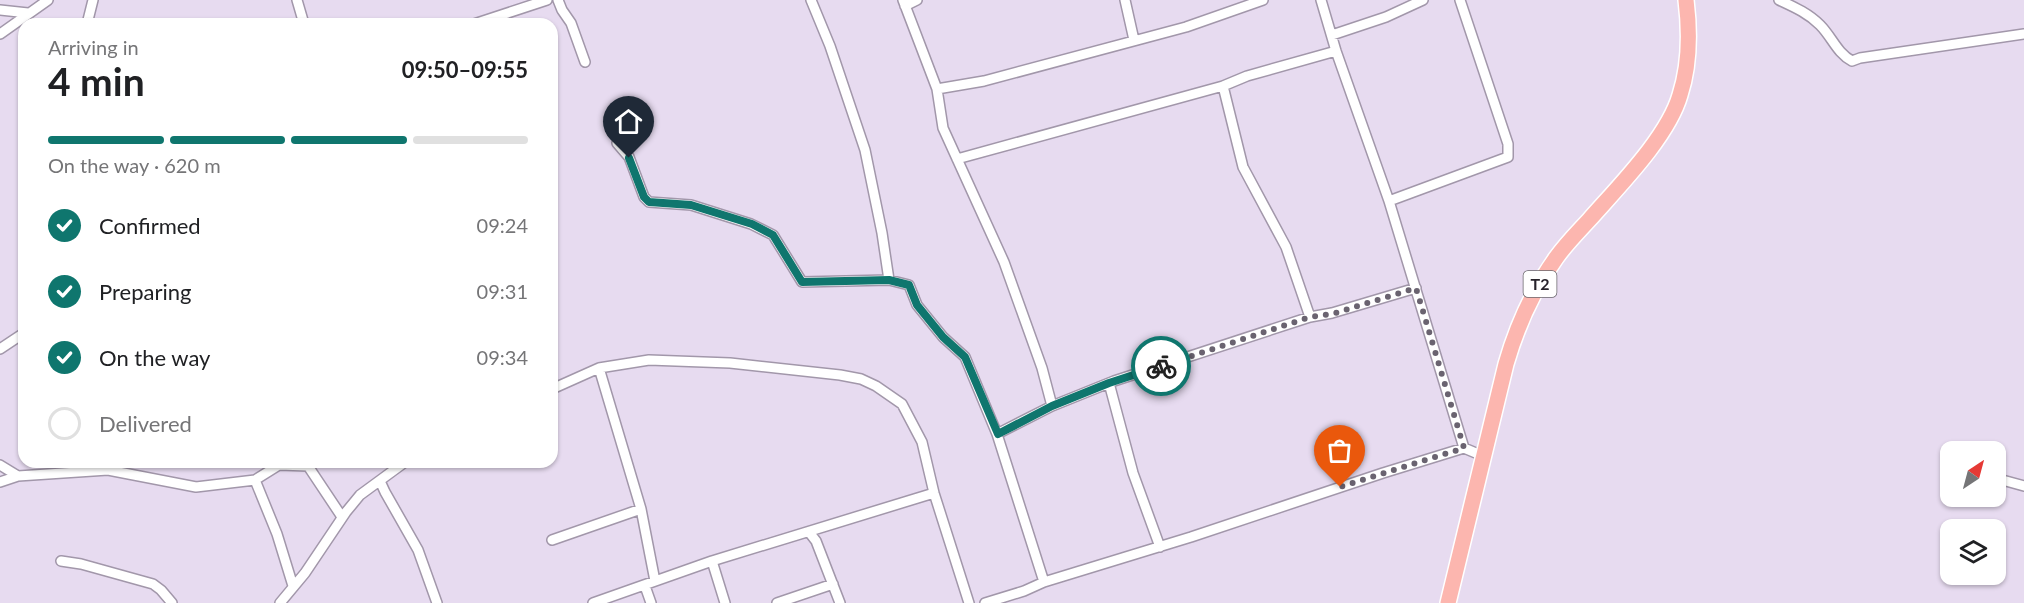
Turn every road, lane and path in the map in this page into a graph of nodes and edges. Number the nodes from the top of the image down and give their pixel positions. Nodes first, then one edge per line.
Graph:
1 (48, 0) edge
2 (93, 0) edge
3 (297, 0) edge
4 (547, 0) edge
5 (558, 0) edge
6 (811, 0) edge
7 (917, 0) edge
8 (1125, 0) edge
9 (1263, 0) edge
10 (1321, 0) edge
11 (1423, 0) edge
12 (1460, 0) edge
13 (1686, 0) edge
14 (1779, 0) edge
15 (904, 3) edge
16 (32, 7) edge
17 (0, 10) edge
18 (19, 18) edge
19 (88, 18) edge
20 (302, 18) edge
21 (492, 18) edge
22 (18, 19) edge
23 (0, 34) edge
24 (2024, 34) edge
25 (1332, 35) junction
26 (1134, 40) junction
27 (1336, 51) junction
28 (585, 63) dead end
29 (1223, 86) junction
30 (937, 89) junction
31 (617, 143) dead end
32 (957, 159) junction
33 (1389, 201) junction
34 (889, 280) junction
35 (1416, 288) junction
36 (1310, 317) junction
37 (18, 337) edge
38 (0, 349) edge
39 (599, 368) junction
40 (1109, 383) junction
41 (558, 386) edge
42 (1052, 406) junction
43 (998, 434) junction
44 (1464, 448) junction
45 (1483, 456) junction
46 (0, 465) edge
47 (274, 468) edge
48 (309, 468) edge
49 (397, 468) edge
50 (18, 476) junction
51 (255, 480) junction
52 (380, 481) junction
53 (2006, 481) edge
54 (0, 482) edge
55 (2024, 486) edge
56 (934, 493) junction
57 (641, 509) junction
58 (342, 517) junction
59 (809, 532) junction
60 (552, 540) dead end
61 (1160, 547) junction
62 (61, 561) dead end
63 (712, 561) junction
64 (656, 581) junction
65 (1044, 582) junction
66 (833, 584) junction
67 (293, 585) junction
68 (645, 586) junction
69 (1024, 591) junction
70 (172, 603) edge
71 (280, 603) edge
72 (437, 603) edge
73 (593, 603) edge
74 (651, 603) edge
75 (725, 603) edge
76 (777, 603) edge
77 (840, 603) edge
78 (969, 603) edge
79 (985, 603) edge
80 (1028, 603) edge
81 (1448, 603) edge

1 - 16 street
2 - 19 street
3 - 20 street
4 - 21 street
5 - 28 street
6 - 34 street
7 - 15 street
8 - 26 street
9 - 26 street
10 - 25 street
11 - 25 street
12 - 33 street
13 - 45 highway, T2
14 - 24 street
15 - 30 street
16 - 17 street
16 - 18 street
22 - 23 street
25 - 27 street
26 - 30 street
27 - 29 street
27 - 33 street
29 - 32 street
29 - 36 street
30 - 32 street
31 - 34 street
32 - 42 street
33 - 35 street
34 - 43 street
35 - 36 street
35 - 44 street
36 - 40 street
37 - 38 street
39 - 41 street
39 - 56 street
39 - 57 street
40 - 42 street
40 - 61 street
42 - 43 street
43 - 65 street
44 - 45 street
44 - 61 street
45 - 81 highway, T2
46 - 50 street
47 - 51 street
48 - 58 street
49 - 52 street
50 - 51 street
50 - 54 street
51 - 67 street
52 - 58 street
52 - 72 street
53 - 55 street
56 - 59 street
56 - 78 street
57 - 60 street
57 - 64 street
58 - 67 street
59 - 63 street
59 - 66 street
61 - 65 street
62 - 70 street
63 - 64 street
63 - 75 street
64 - 68 street
65 - 69 street
66 - 76 street
66 - 77 street
67 - 71 street
68 - 73 street
68 - 74 street
69 - 79 street
69 - 80 street

